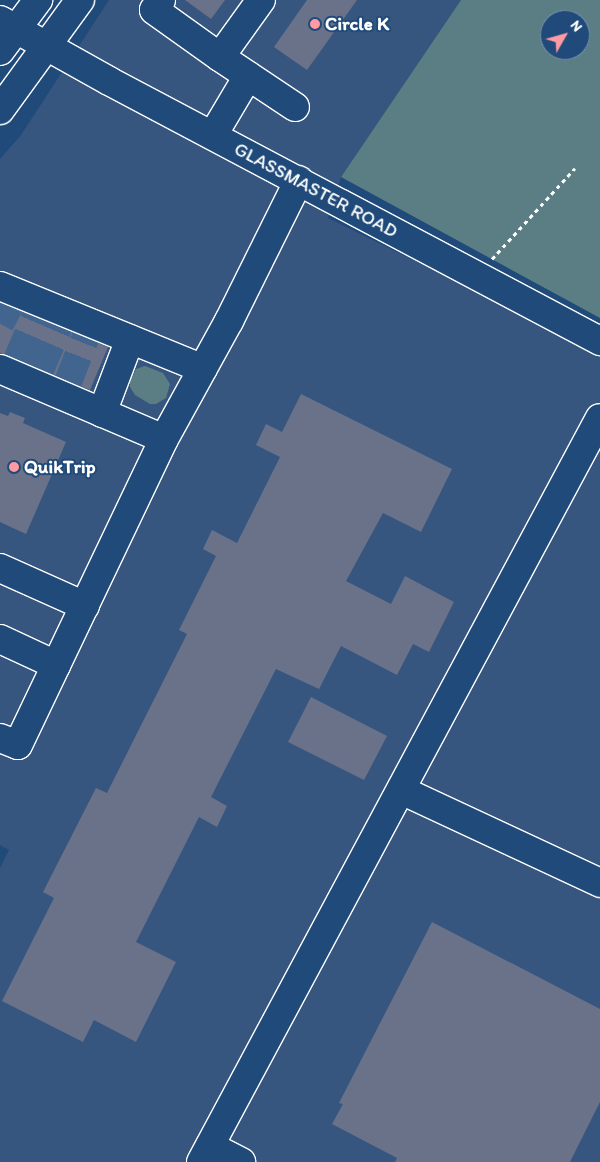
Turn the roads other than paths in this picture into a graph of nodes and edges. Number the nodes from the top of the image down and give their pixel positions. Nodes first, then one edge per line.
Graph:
1 (38, 0) edge
2 (80, 0) edge
3 (161, 0) edge
4 (261, 0) edge
5 (18, 37) edge
6 (220, 57) junction
7 (248, 76) junction
8 (295, 107) dead end
9 (0, 110) edge
10 (213, 135) junction
11 (299, 180) junction
12 (9, 293) edge
13 (130, 339) junction
14 (600, 341) edge
15 (203, 369) junction
16 (20, 371) edge
17 (102, 413) junction
18 (600, 418) edge
19 (164, 439) junction
20 (0, 568) edge
21 (85, 606) junction
22 (0, 639) edge
23 (56, 665) junction
24 (0, 738) edge
25 (401, 790) junction
26 (600, 883) edge
27 (205, 1154) edge
28 (242, 1162) edge

1 - 5 street
2 - 5 street
3 - 6 street
4 - 6 street
5 - 9 street
5 - 10 street, GLASSMASTER ROAD
6 - 7 street
7 - 8 street
7 - 10 street
10 - 11 street, GLASSMASTER ROAD
11 - 14 street, GLASSMASTER ROAD
11 - 15 street
12 - 13 street
13 - 15 street
13 - 17 street
15 - 19 street
16 - 17 street
17 - 19 street
18 - 25 street
19 - 21 street
20 - 21 street
21 - 23 street
22 - 23 street
23 - 24 street
25 - 26 street
25 - 27 street
27 - 28 street

